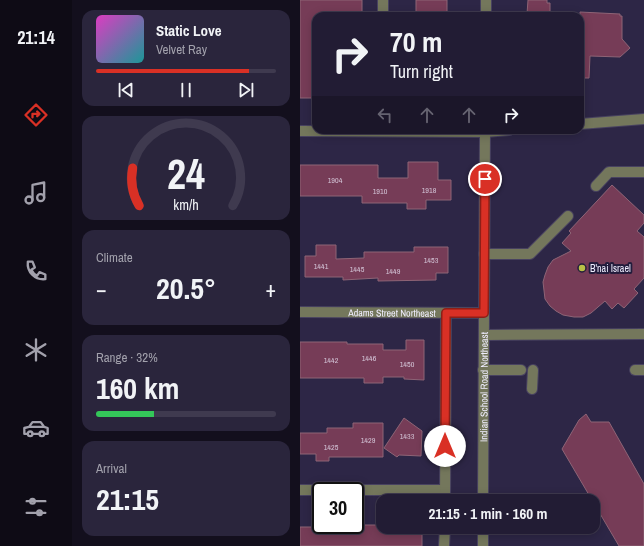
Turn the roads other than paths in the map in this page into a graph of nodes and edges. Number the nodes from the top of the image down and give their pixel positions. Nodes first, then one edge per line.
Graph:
1 (383, 0) edge
2 (486, 0) edge
3 (383, 12) edge
4 (486, 12) edge
5 (644, 119) edge
6 (584, 124) edge
7 (300, 131) edge
8 (312, 131) edge
9 (485, 134) edge
10 (644, 172) edge
11 (596, 186) dead end
12 (568, 216) dead end
13 (484, 254) junction
14 (300, 312) edge
15 (446, 313) junction
16 (484, 313) junction
17 (644, 334) edge
18 (484, 335) junction
19 (484, 370) junction
20 (521, 370) dead end
21 (533, 370) dead end
22 (532, 389) dead end
23 (300, 490) edge
24 (445, 490) junction
25 (445, 494) edge
26 (483, 494) edge
27 (445, 534) edge
28 (483, 534) edge
29 (444, 546) edge
30 (482, 546) edge

1 - 3 street
2 - 4 street
5 - 6 street
7 - 8 street
9 - 13 street, Indian School Road Northeast
10 - 11 street
12 - 13 street
13 - 16 street, Indian School Road Northeast
14 - 15 street, Adams Street Northeast
15 - 16 street, Adams Street Northeast
15 - 24 street
16 - 18 street, Indian School Road Northeast
17 - 18 street
18 - 19 street, Indian School Road Northeast
19 - 20 street
19 - 26 street, Indian School Road Northeast
21 - 22 street
23 - 24 street
24 - 25 street
27 - 29 street
28 - 30 street

